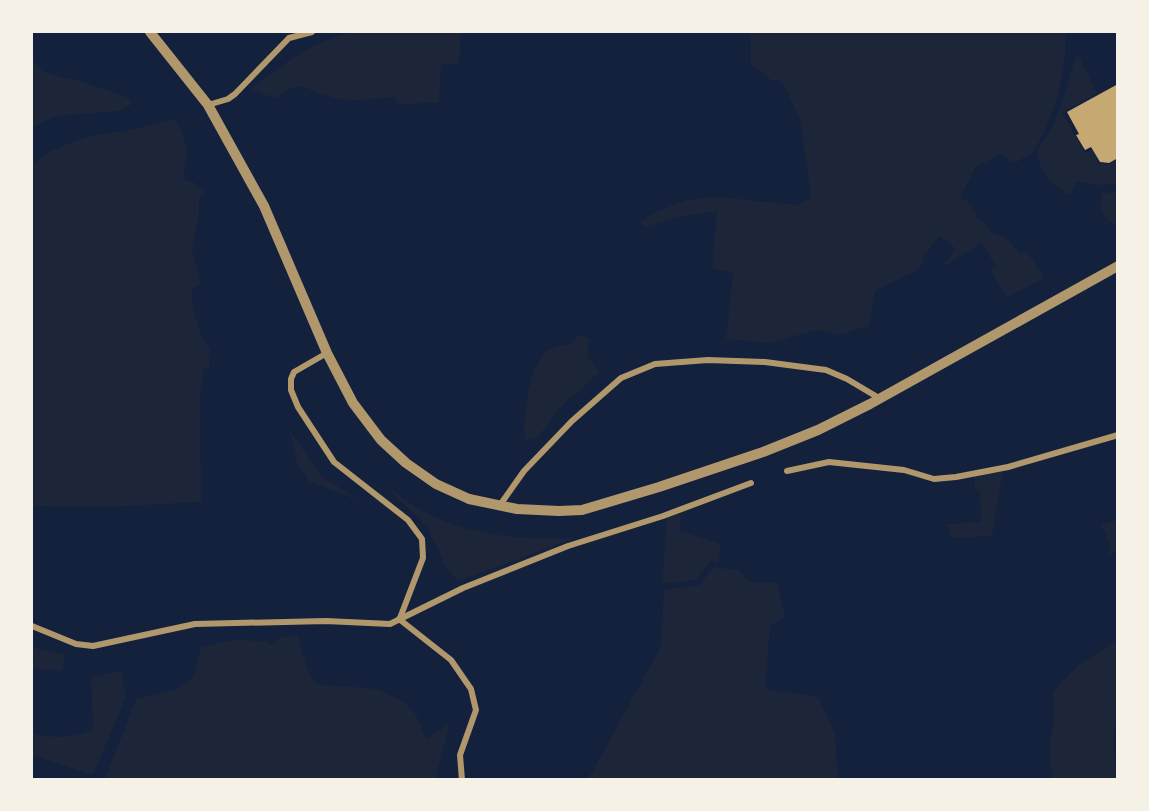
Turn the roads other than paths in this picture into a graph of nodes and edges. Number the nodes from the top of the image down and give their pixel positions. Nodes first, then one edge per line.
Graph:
1 (150, 32) edge
2 (286, 32) edge
3 (312, 32) edge
4 (289, 39) junction
5 (208, 105) junction
6 (1118, 266) edge
7 (327, 353) junction
8 (880, 399) junction
9 (1118, 435) edge
10 (788, 471) dead end
11 (751, 483) dead end
12 (499, 507) junction
13 (399, 619) junction
14 (32, 626) edge
15 (462, 780) edge

1 - 5 street
2 - 4 street
3 - 4 street
4 - 5 street
5 - 7 street
6 - 8 street
7 - 12 street
7 - 13 street
8 - 12 street
8 - 12 street
9 - 10 street
11 - 13 street
13 - 14 street
13 - 15 street

